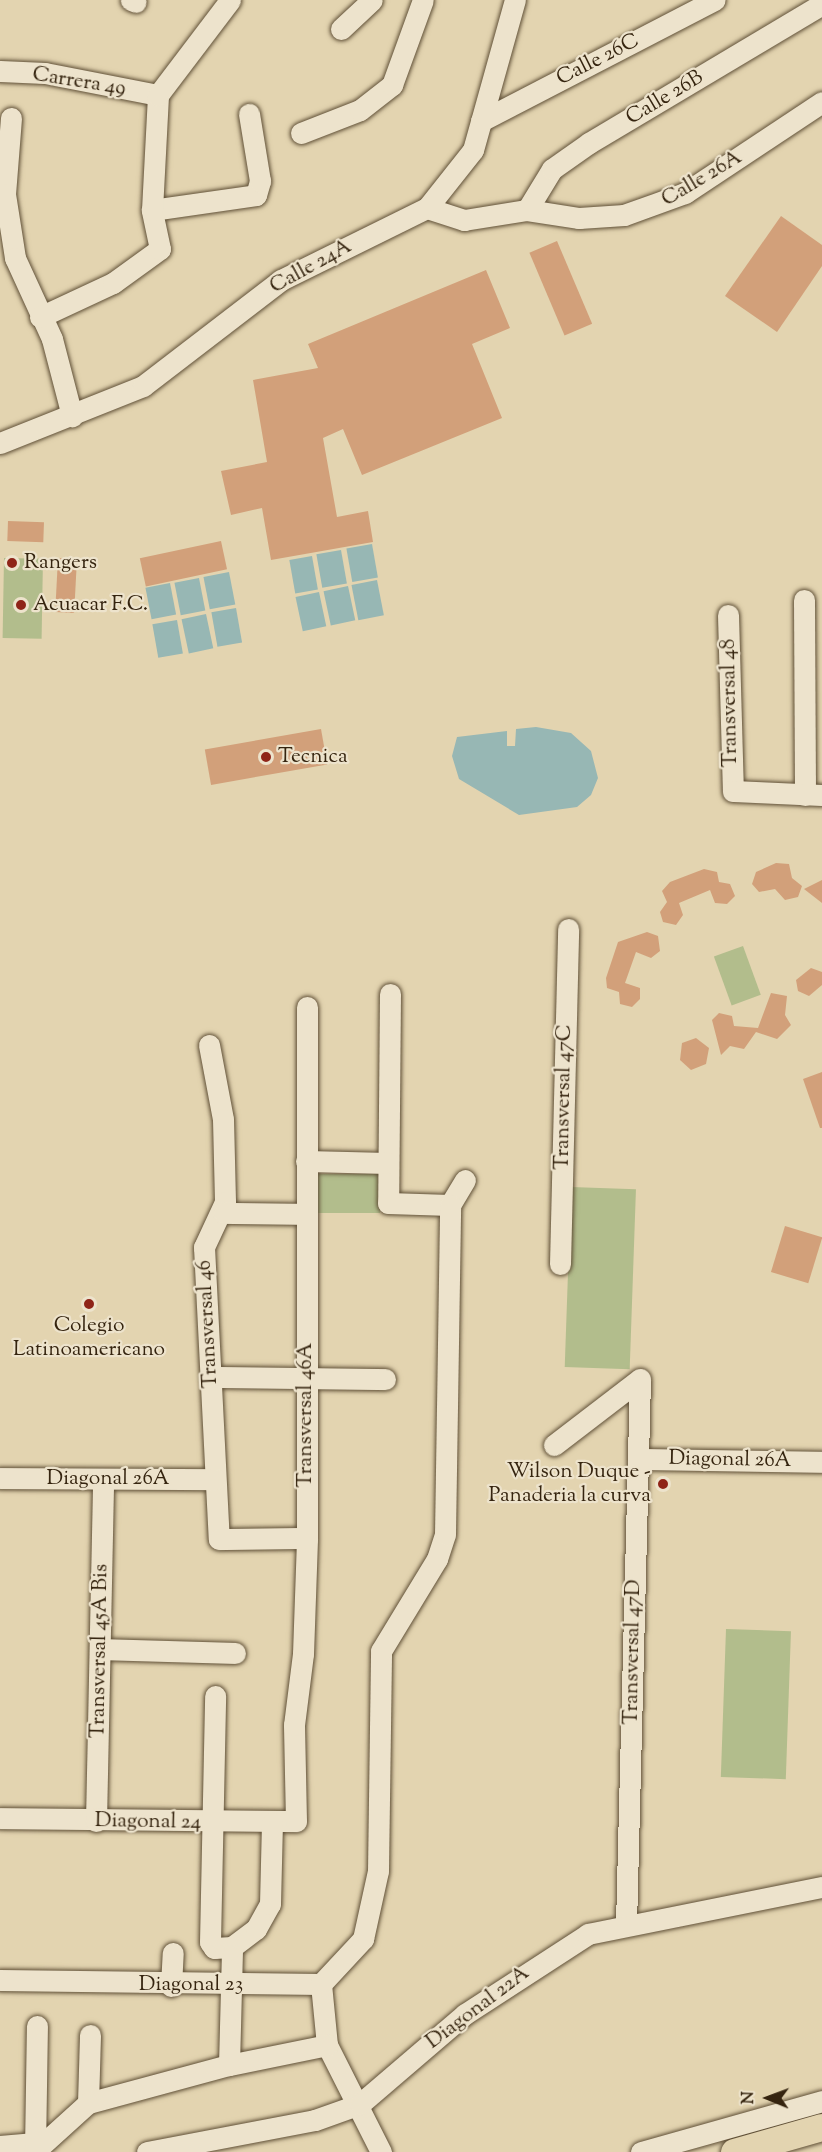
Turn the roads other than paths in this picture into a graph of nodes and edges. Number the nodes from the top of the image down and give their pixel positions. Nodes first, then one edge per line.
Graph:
1 (230, 0) edge
2 (372, 0) edge
3 (423, 0) edge
4 (515, 0) edge
5 (714, 0) edge
6 (822, 4) edge
7 (341, 29) dead end
8 (0, 71) edge
9 (158, 95) junction
10 (822, 102) edge
11 (249, 114) dead end
12 (11, 118) dead end
13 (481, 121) junction
14 (302, 134) dead end
15 (427, 208) junction
16 (152, 210) junction
17 (527, 210) junction
18 (40, 317) junction
19 (72, 416) junction
20 (0, 443) edge
21 (804, 600) dead end
22 (728, 615) dead end
23 (814, 795) edge
24 (568, 929) dead end
25 (390, 994) dead end
26 (307, 1007) dead end
27 (209, 1045) dead end
28 (306, 1161) junction
29 (388, 1163) junction
30 (465, 1179) dead end
31 (450, 1205) junction
32 (224, 1213) junction
33 (304, 1214) junction
34 (560, 1264) dead end
35 (211, 1377) junction
36 (305, 1378) junction
37 (385, 1379) dead end
38 (554, 1445) dead end
39 (638, 1459) junction
40 (822, 1462) edge
41 (0, 1478) edge
42 (216, 1479) junction
43 (103, 1482) junction
44 (307, 1539) junction
45 (100, 1649) junction
46 (235, 1653) dead end
47 (215, 1696) dead end
48 (0, 1818) edge
49 (96, 1821) junction
50 (296, 1821) joint
51 (212, 1823) junction
52 (272, 1823) junction
53 (822, 1887) edge
54 (626, 1925) junction
55 (232, 1947) junction
56 (173, 1953) dead end
57 (0, 1980) edge
58 (321, 1984) junction
59 (171, 1986) junction
60 (232, 1986) junction
61 (38, 2026) dead end
62 (90, 2035) dead end
63 (327, 2045) junction
64 (230, 2065) junction
65 (822, 2101) edge
66 (88, 2103) junction
67 (360, 2104) junction
68 (822, 2127) edge
69 (0, 2146) edge
70 (34, 2148) edge
71 (147, 2152) edge
72 (381, 2152) edge
73 (641, 2152) edge
74 (734, 2152) edge

1 - 9 street
2 - 7 street
3 - 14 street
4 - 13 street, Calle 24A
5 - 13 street, Calle 26C
6 - 17 street, Calle 26B
8 - 9 street, Carrera 49
9 - 16 street
10 - 17 street, Calle 26A
11 - 16 street
12 - 18 street
13 - 15 street, Calle 24A
15 - 17 street, Calle 26A
15 - 19 street, Calle 24A
16 - 18 street
18 - 19 street
19 - 20 street, Calle 24A
21 - 23 street
22 - 23 street, Transversal 48
24 - 34 street, Transversal 47C
25 - 29 street
26 - 28 street, Transversal 46A
27 - 32 street
28 - 29 street
28 - 33 street, Transversal 46A
29 - 31 street
30 - 31 street
31 - 58 street
32 - 33 street
32 - 35 street, Transversal 46
33 - 36 street, Transversal 46A
35 - 36 street
35 - 42 street, Transversal 46
36 - 37 street
36 - 44 street, Transversal 46A
38 - 39 street, Transversal 47D
39 - 40 street, Diagonal 26A
39 - 54 street, Transversal 47D
41 - 43 street, Diagonal 26A
42 - 43 street, Diagonal 26A
42 - 44 street, Transversal 46
43 - 45 street, Transversal 45A Bis
44 - 50 street, Transversal 46A
45 - 46 street
45 - 49 street, Transversal 45A Bis
47 - 51 street
48 - 49 street, Diagonal 24
49 - 51 street, Diagonal 24
50 - 52 street, Diagonal 24
51 - 52 street, Diagonal 24
51 - 55 street
52 - 55 street
53 - 54 street, Diagonal 22A
54 - 67 street, Diagonal 22A
55 - 60 street
56 - 59 street
57 - 59 street, Diagonal 23
58 - 60 street, Diagonal 23
58 - 63 street
59 - 60 street, Diagonal 23
60 - 64 street
61 - 70 street
62 - 66 street
63 - 64 street
63 - 67 street
64 - 66 street
65 - 73 street
66 - 70 street
67 - 71 street, Diagonal 22A
67 - 72 street
68 - 74 main road
69 - 70 street

